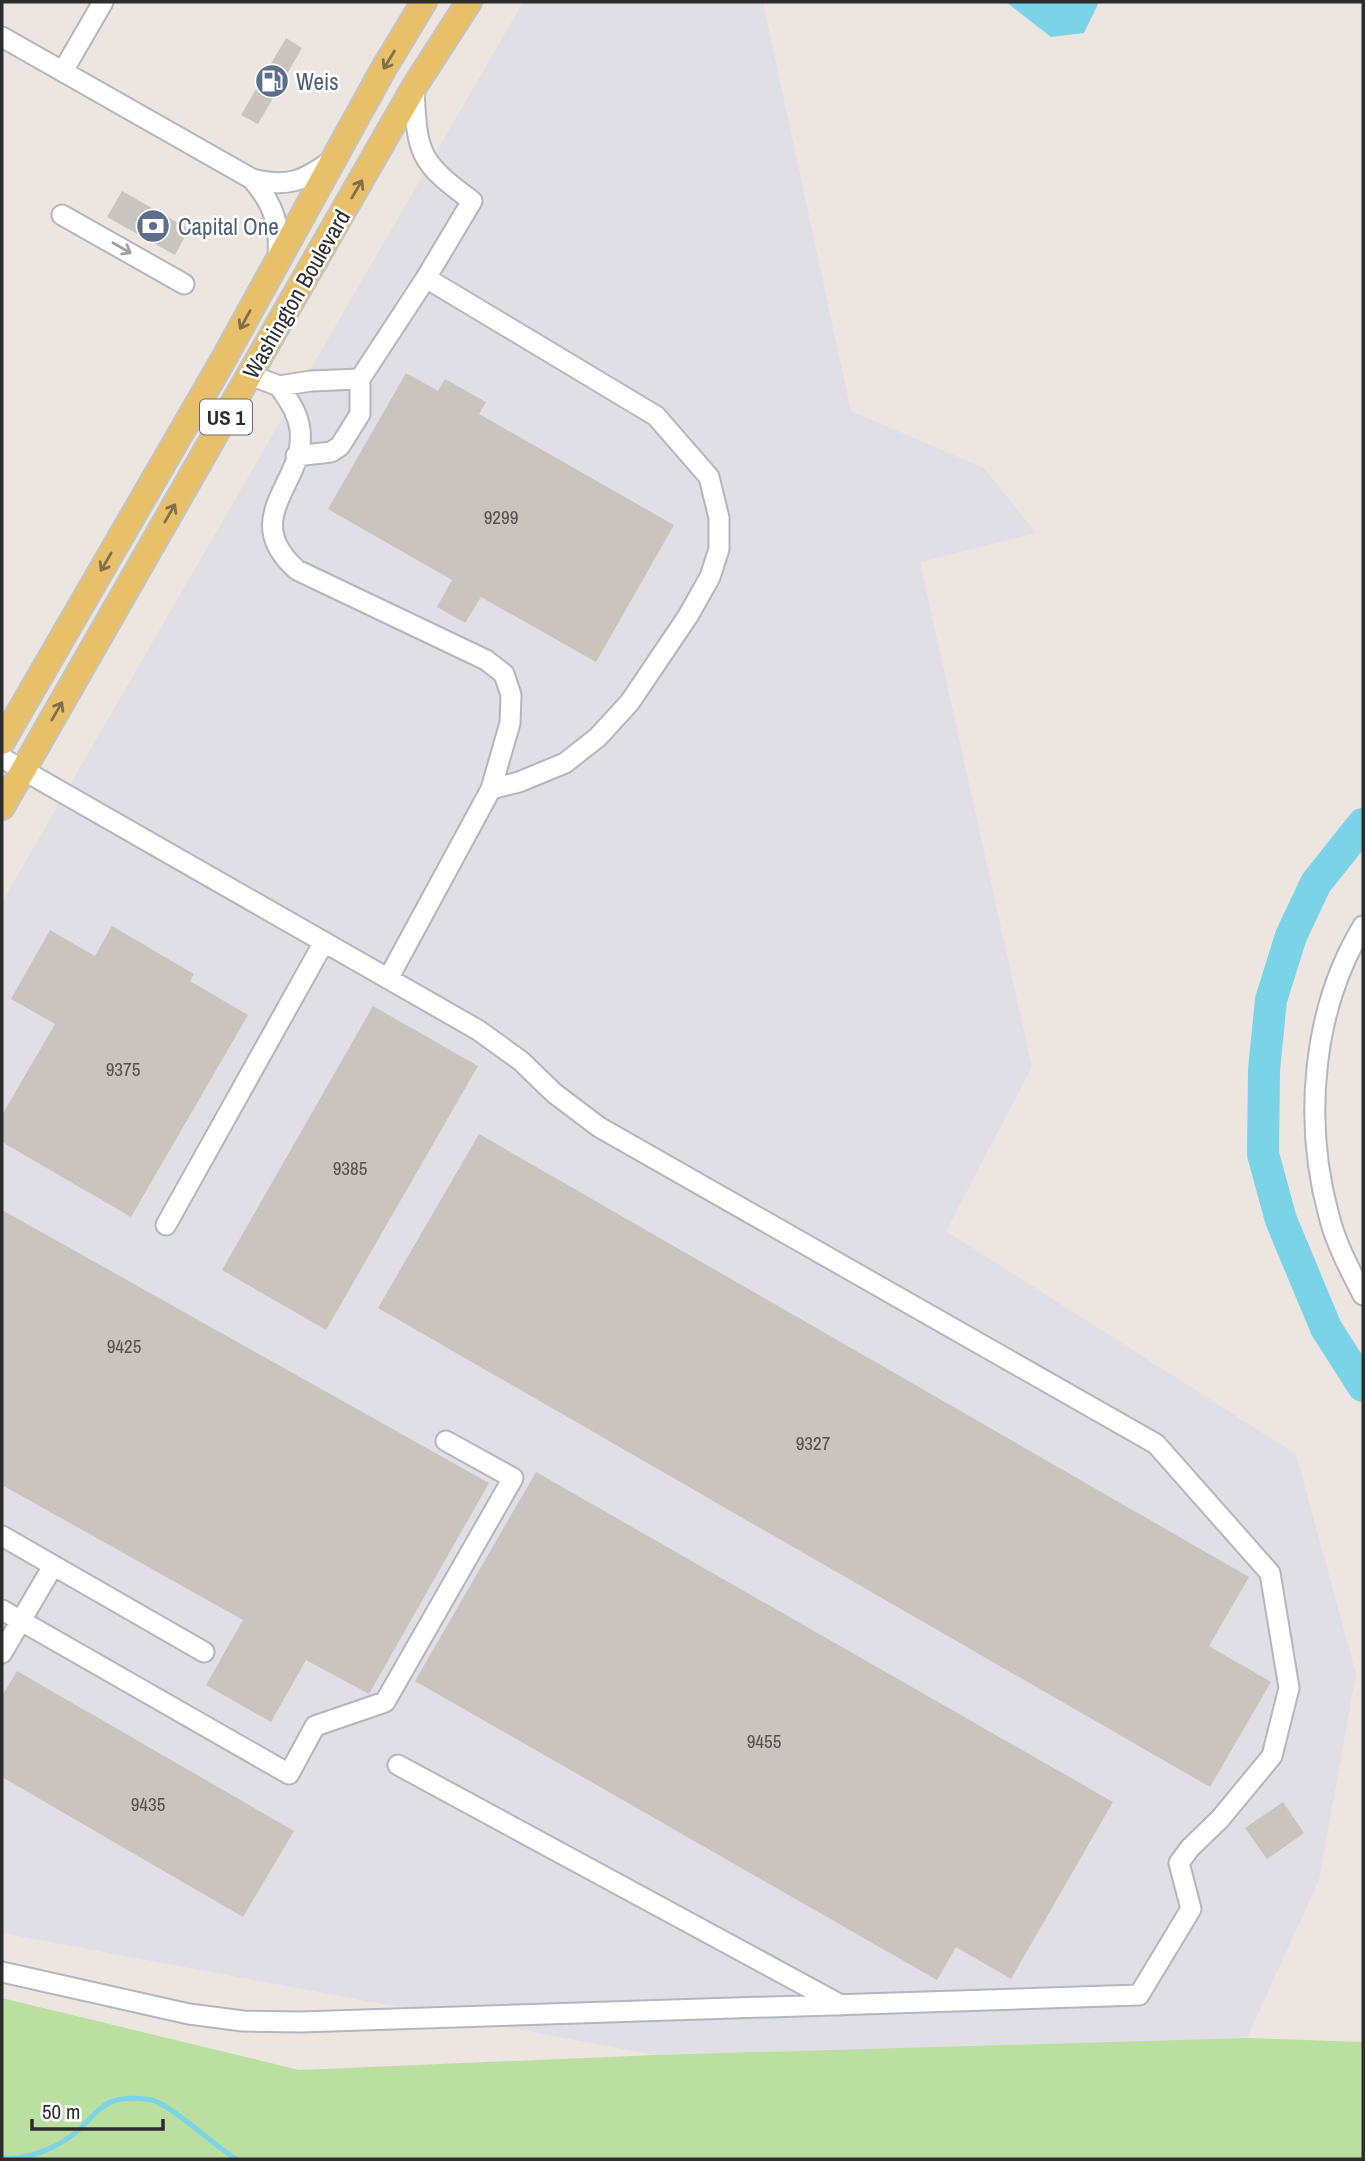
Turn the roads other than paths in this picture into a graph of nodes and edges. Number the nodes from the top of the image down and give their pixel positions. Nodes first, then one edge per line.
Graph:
1 (103, 2) edge
2 (424, 2) edge
3 (469, 2) edge
4 (2, 37) edge
5 (63, 71) junction
6 (414, 89) junction
7 (333, 160) junction
8 (252, 179) junction
9 (62, 215) dead end
10 (278, 260) junction
11 (426, 278) junction
12 (184, 284) dead end
13 (250, 375) junction
14 (360, 379) junction
15 (279, 386) junction
16 (296, 456) junction
17 (2, 743) edge
18 (13, 764) edge
19 (491, 789) junction
20 (2, 807) edge
21 (1363, 926) edge
22 (324, 942) junction
23 (388, 979) junction
24 (166, 1225) dead end
25 (1363, 1295) edge
26 (446, 1441) dead end
27 (2, 1536) edge
28 (53, 1566) junction
29 (2, 1610) edge
30 (21, 1621) junction
31 (204, 1652) dead end
32 (2, 1654) edge
33 (398, 1765) dead end
34 (2, 1972) edge
35 (842, 2006) junction

1 - 5 lane
2 -> 7 main road, Washington Boulevard / US 1
3 - 6 main road, Washington Boulevard / US 1
4 - 5 lane
5 - 8 lane
6 - 11 lane
13 -> 6 main road, Washington Boulevard / US 1
7 - 8 lane
7 - 10 main road, Washington Boulevard / US 1
8 - 10 lane
9 -> 12 lane
10 -> 17 main road, Washington Boulevard / US 1
11 - 14 lane
11 - 19 lane
13 - 15 lane
18 -> 13 main road, Washington Boulevard / US 1
14 - 15 lane
14 - 16 lane
15 - 16 lane
16 - 19 lane
18 - 20 main road, Washington Boulevard / US 1
18 - 22 lane
19 - 23 lane
21 - 25 lane
22 - 23 lane
22 - 24 lane
23 - 35 lane
26 - 30 lane
27 - 28 lane
28 - 30 lane
28 - 31 lane
29 - 30 lane
30 - 32 lane
33 - 35 lane
34 - 35 lane

